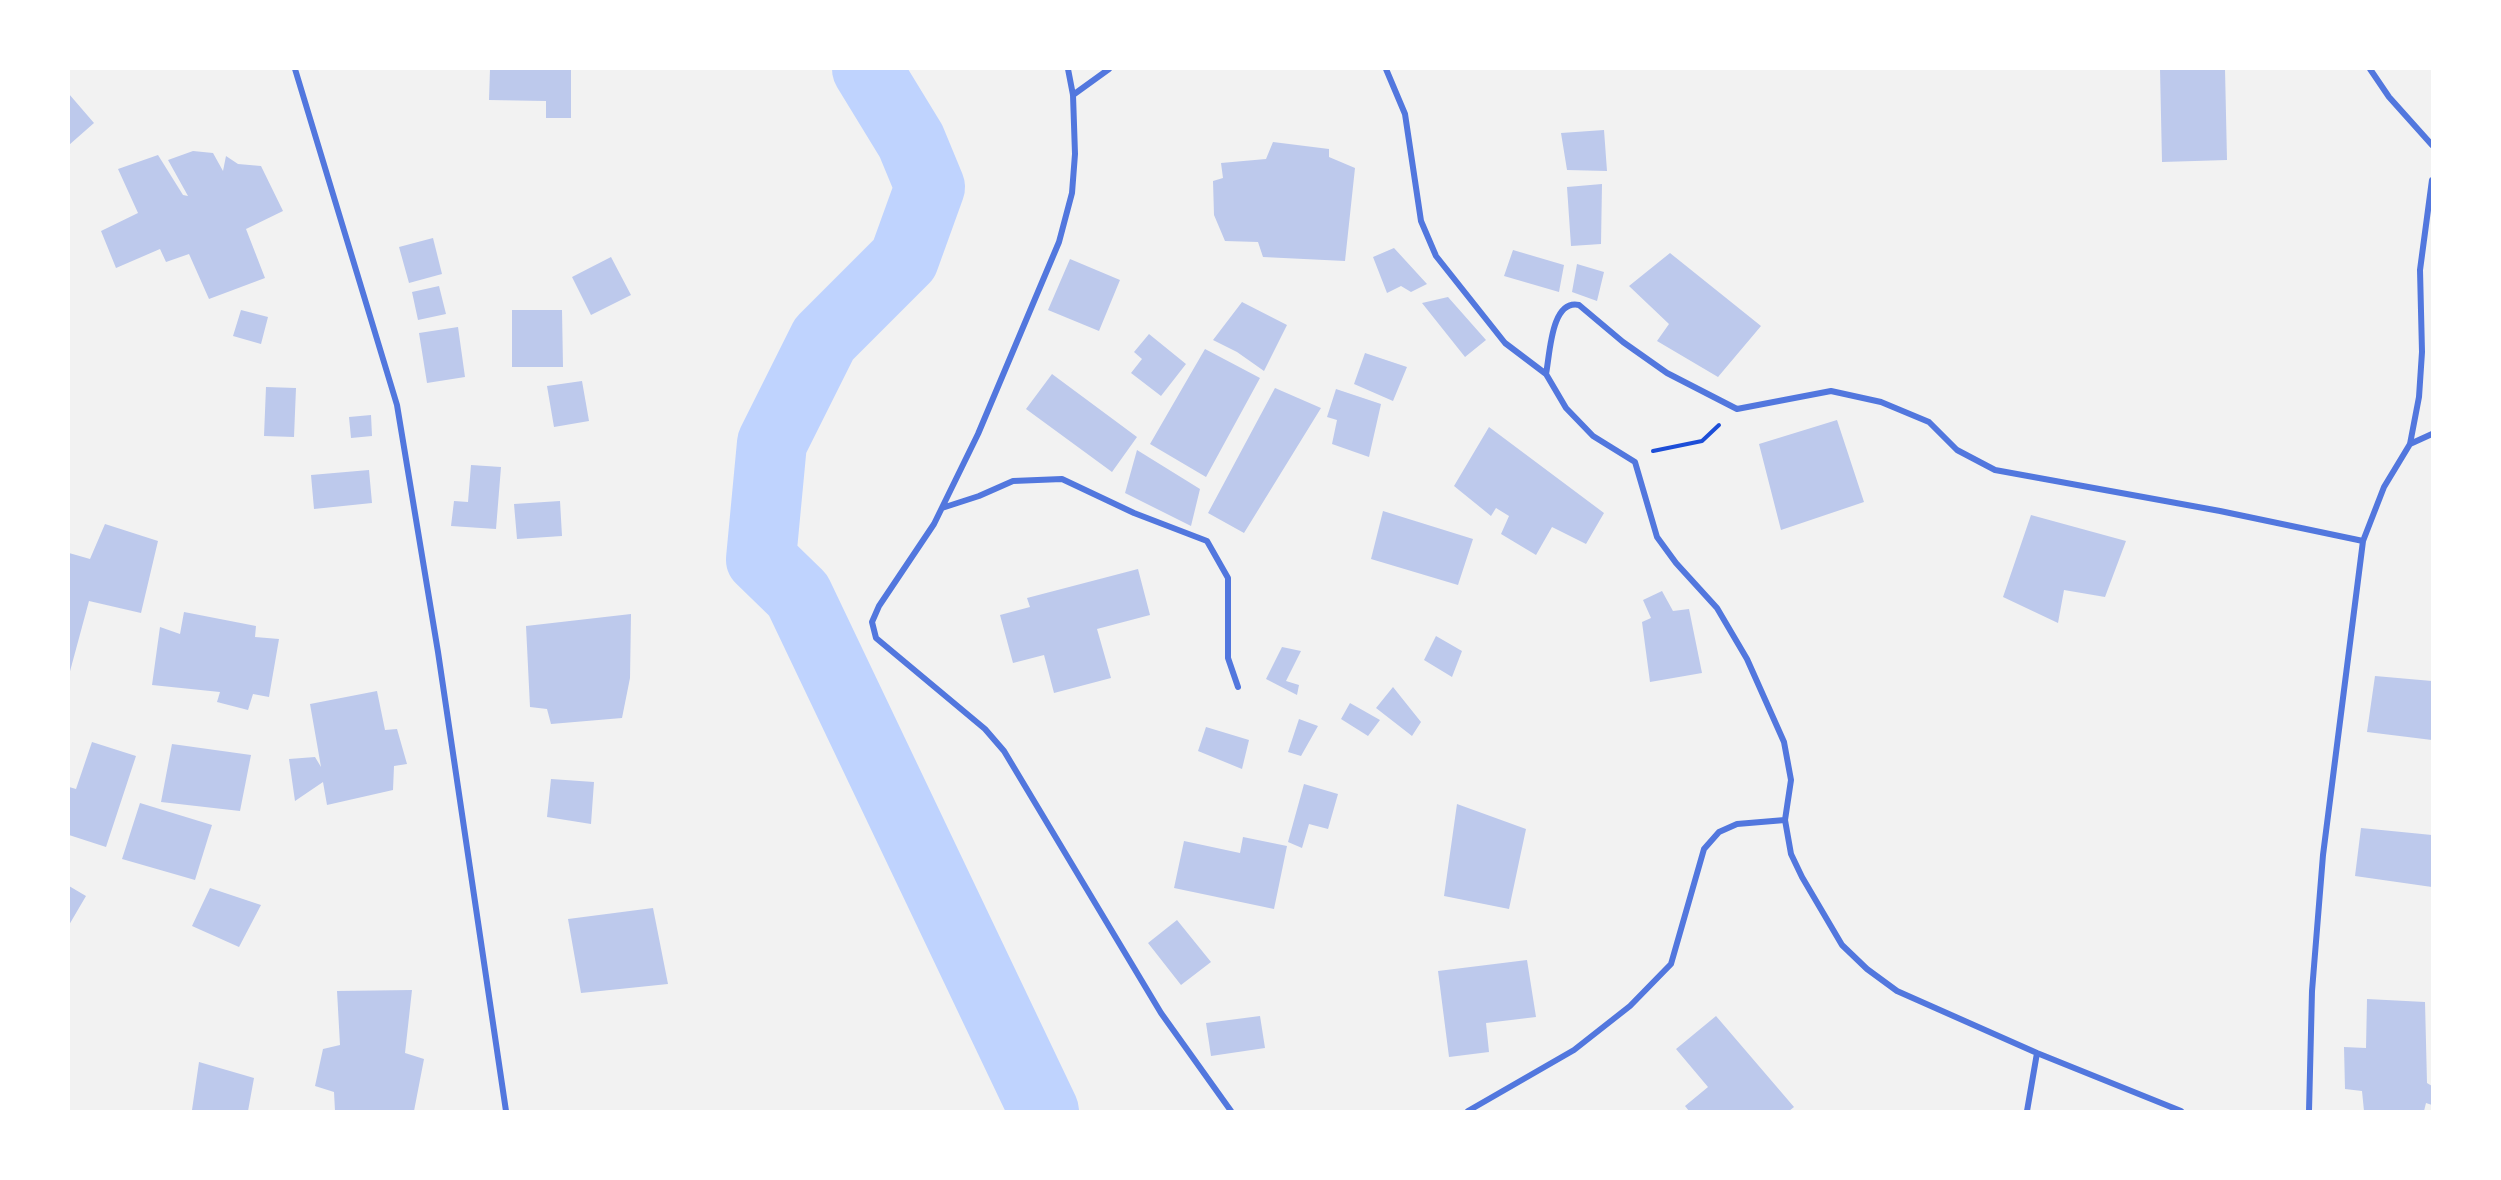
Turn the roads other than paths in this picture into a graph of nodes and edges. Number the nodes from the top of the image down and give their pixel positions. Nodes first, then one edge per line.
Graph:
1 (295, 69) edge
2 (1068, 69) edge
3 (1109, 69) edge
4 (1386, 69) edge
5 (2370, 69) edge
6 (1073, 95) junction
7 (2432, 145) edge
8 (2432, 180) edge
9 (1546, 374) junction
10 (2432, 434) edge
11 (2410, 444) junction
12 (942, 508) junction
13 (2363, 541) junction
14 (1238, 687) dead end
15 (1785, 819) junction
16 (2037, 1053) junction
17 (506, 1111) edge
18 (1232, 1111) edge
19 (1468, 1111) edge
20 (2027, 1111) edge
21 (2181, 1111) edge
22 (2309, 1111) edge

1 - 17 street
2 - 6 street
3 - 6 street
4 - 9 street
5 - 7 street
6 - 12 street
8 - 11 street
9 - 13 street
9 - 15 street
10 - 11 street
11 - 13 street
12 - 14 street
12 - 18 street
13 - 22 street
15 - 16 street
15 - 19 street
16 - 20 street
16 - 21 street

